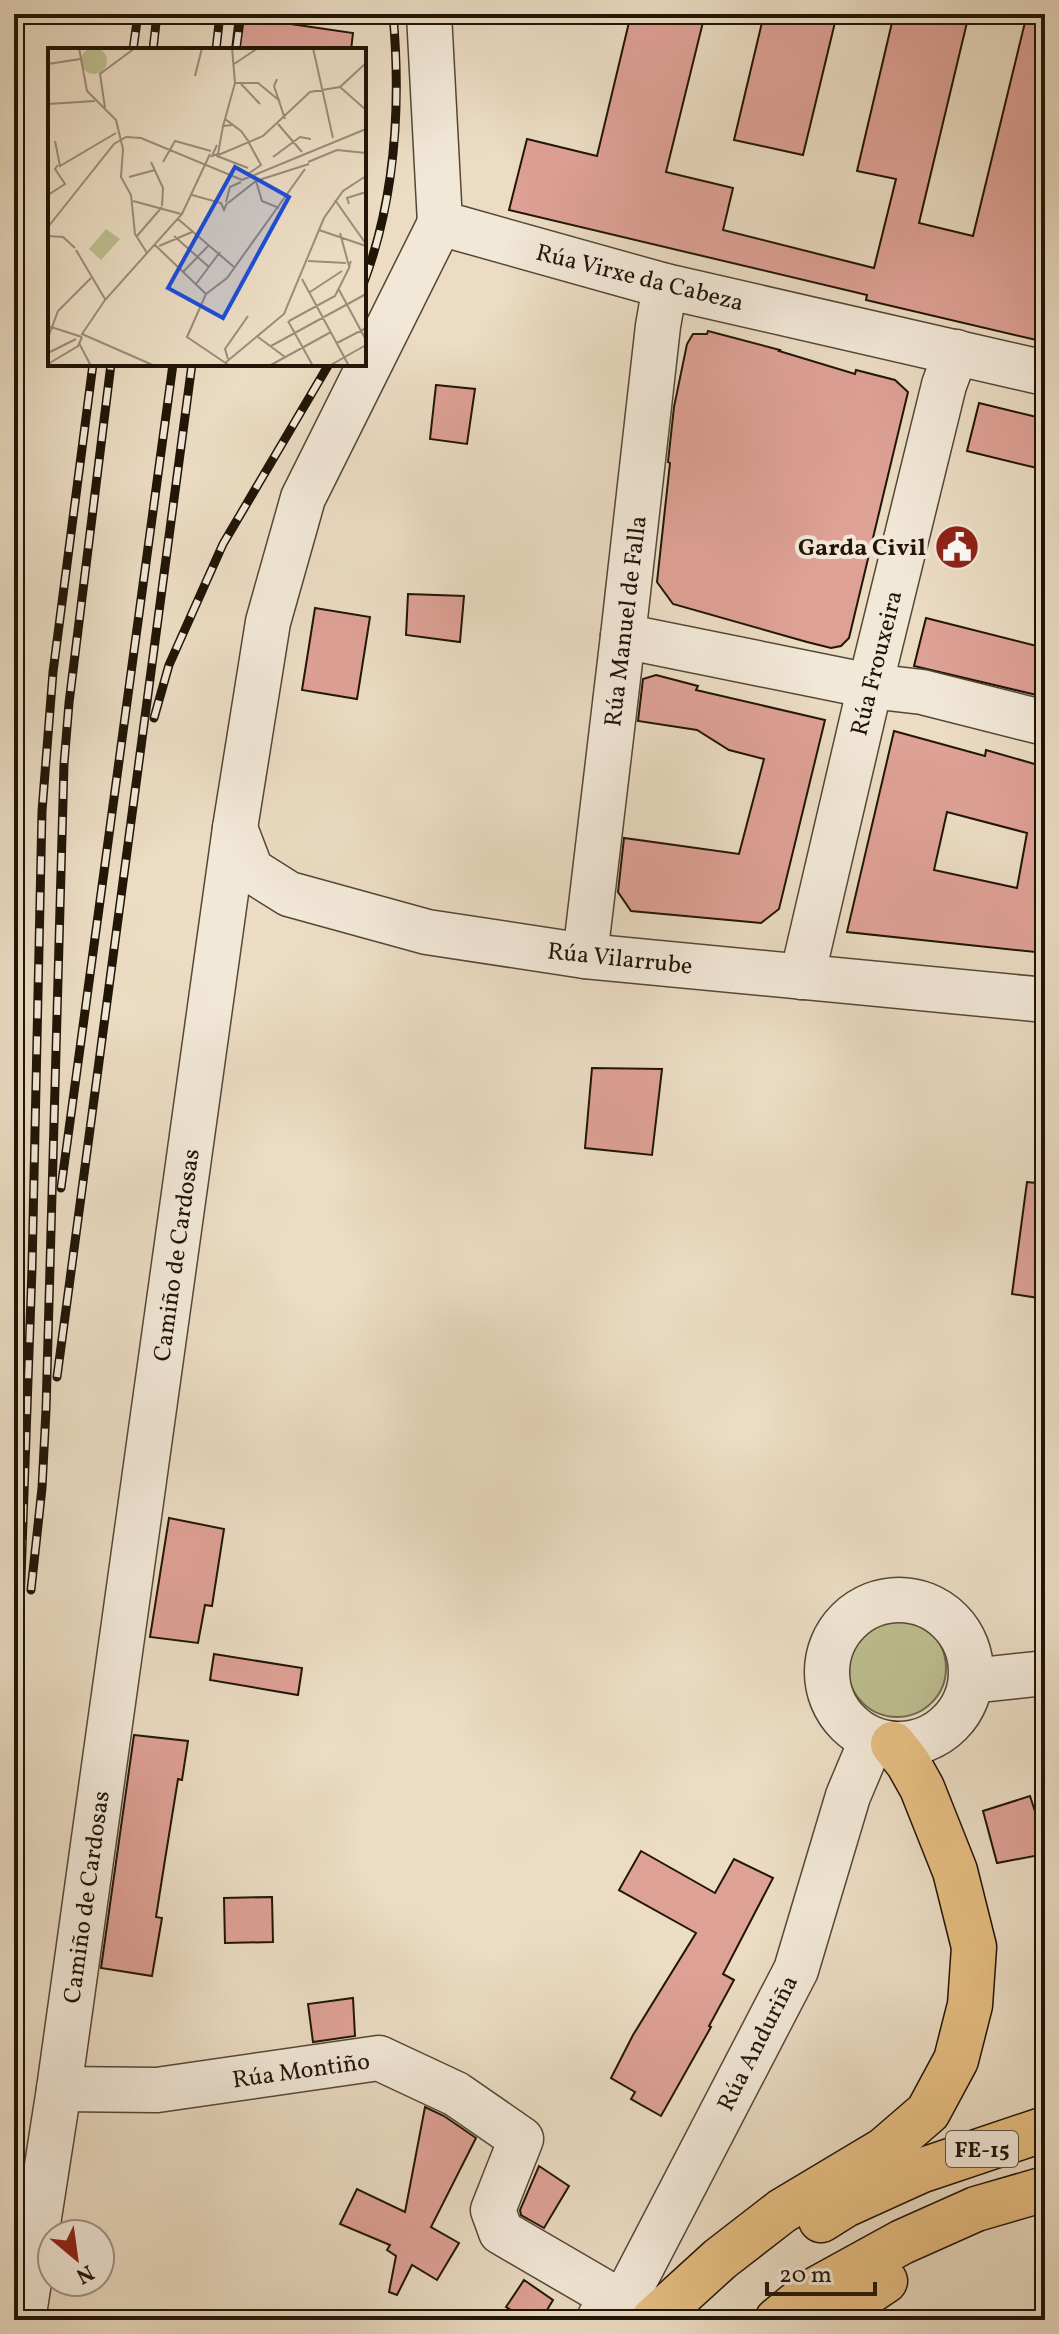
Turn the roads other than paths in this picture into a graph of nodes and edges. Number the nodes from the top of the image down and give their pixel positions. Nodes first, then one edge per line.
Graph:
1 (429, 14) edge
2 (440, 223) junction
3 (665, 286) junction
4 (956, 352) junction
5 (1045, 373) edge
6 (623, 636) junction
7 (870, 686) junction
8 (1045, 723) edge
9 (235, 828) junction
10 (585, 956) junction
11 (802, 977) junction
12 (1045, 1000) edge
13 (1045, 1673) edge
14 (971, 1681) junction
15 (883, 1742) junction
16 (59, 2089) junction
17 (1045, 2129) edge
18 (1045, 2189) edge
19 (1045, 2210) edge
20 (624, 2314) edge
21 (23, 2320) edge
22 (689, 2320) edge
23 (777, 2320) edge
24 (827, 2320) edge

1 - 2 street
2 - 3 street, Rúa Virxe da Cabeza
2 - 9 street, Camiño de Cardosas
3 - 4 street, Rúa Virxe da Cabeza
3 - 6 street, Rúa Manuel de Falla
4 - 5 street, Rúa Virxe da Cabeza
4 - 7 street, Rúa Frouxeira
6 - 7 street
6 - 10 street, Rúa Manuel de Falla
7 - 8 street
7 - 11 street, Rúa Frouxeira
9 - 10 street, Rúa Vilarrube
9 - 16 street, Camiño de Cardosas
10 - 11 street, Rúa Vilarrube
11 - 12 street, Rúa Vilarrube
13 - 14 street
14 - 15 street
14 - 15 street
15 - 20 street, Rúa Anduriña
15 - 20 highway
16 - 20 street, Rúa Montiño
16 - 21 street, Camiño de Cardosas
17 - 22 highway, FE-15
18 - 23 highway, FE-15
19 - 24 highway

